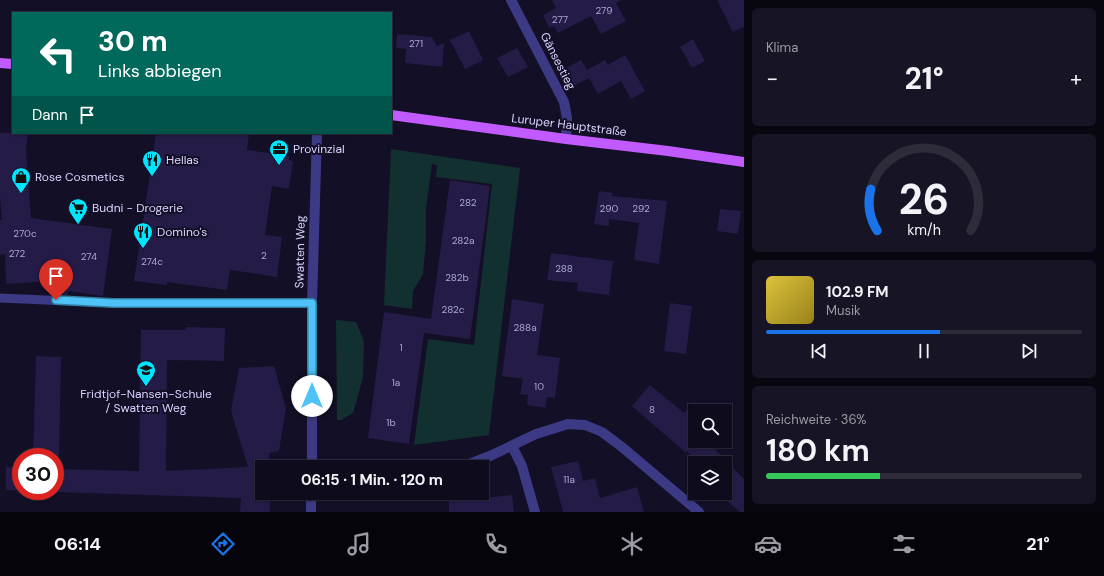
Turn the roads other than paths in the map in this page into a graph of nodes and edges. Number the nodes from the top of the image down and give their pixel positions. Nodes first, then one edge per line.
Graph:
1 (511, 0) edge
2 (0, 63) edge
3 (12, 64) edge
4 (392, 115) edge
5 (317, 134) edge
6 (566, 139) junction
7 (744, 162) edge
8 (0, 298) edge
9 (312, 303) junction
10 (512, 446) junction
11 (312, 460) edge
12 (479, 460) edge
13 (312, 500) edge
14 (311, 512) edge
15 (535, 512) edge
16 (699, 512) edge

1 - 6 street, Gänsestieg
2 - 3 main road
4 - 6 main road, Luruper Hauptstraße
5 - 9 street, Swatten Weg
6 - 7 main road, Luruper Hauptstraße
8 - 9 lane
9 - 11 street, Swatten Weg
10 - 12 street
10 - 15 street
10 - 16 street
13 - 14 street

